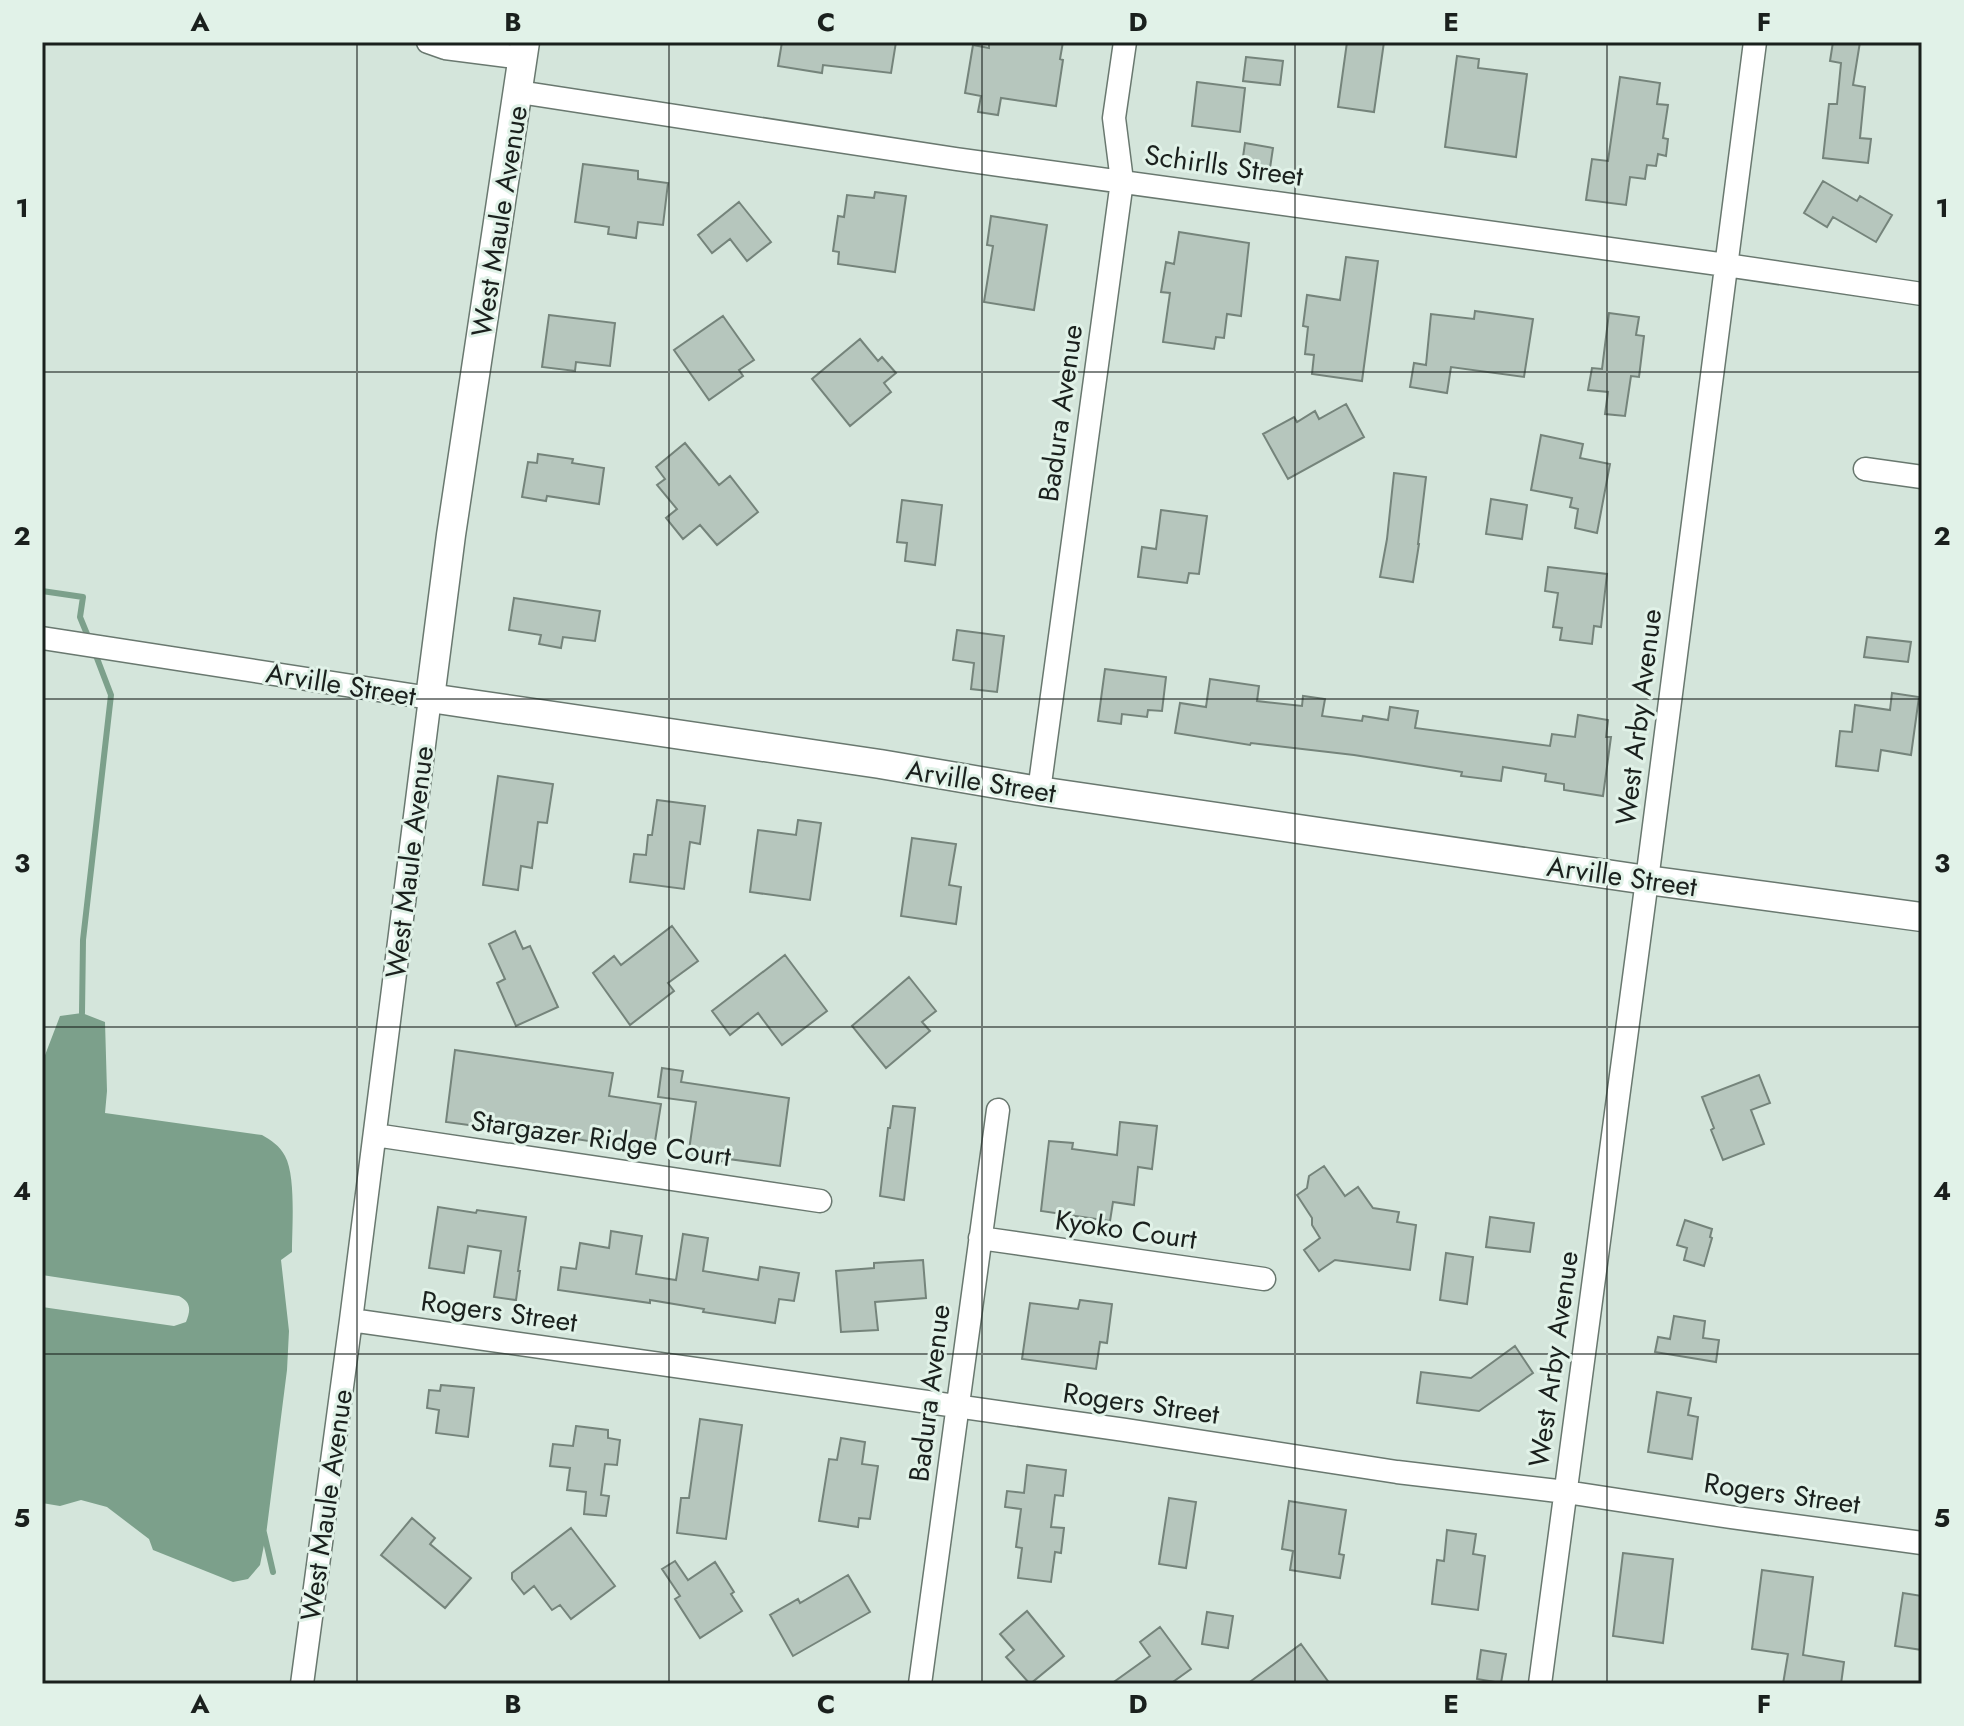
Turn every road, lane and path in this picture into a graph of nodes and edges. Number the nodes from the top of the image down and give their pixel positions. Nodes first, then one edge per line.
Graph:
1 (428, 42) edge
2 (1125, 42) edge
3 (1755, 42) edge
4 (524, 50) edge
5 (519, 92) junction
6 (1122, 181) junction
7 (1726, 265) junction
8 (1922, 294) edge
9 (1865, 469) dead end
10 (1922, 477) edge
11 (42, 638) edge
12 (430, 698) junction
13 (1039, 791) junction
14 (1647, 880) junction
15 (1922, 917) edge
16 (998, 1110) dead end
17 (375, 1135) junction
18 (820, 1201) dead end
19 (980, 1238) junction
20 (1264, 1279) dead end
21 (351, 1320) junction
22 (958, 1406) junction
23 (1566, 1492) junction
24 (1922, 1543) edge
25 (302, 1684) edge
26 (920, 1684) edge
27 (1540, 1684) edge

1 - 4 street
2 - 6 street, Badura Avenue
3 - 7 street, West Arby Avenue
4 - 5 street, West Maule Avenue
5 - 6 street, Schirlls Street
5 - 12 street, West Maule Avenue
6 - 7 street, Schirlls Street
6 - 13 street, Badura Avenue
7 - 8 street, Schirlls Street
7 - 14 street, West Arby Avenue
9 - 10 street
11 - 12 street, Arville Street
12 - 13 street, Arville Street
12 - 17 street, West Maule Avenue
13 - 14 street, Arville Street
14 - 15 street, Arville Street
14 - 23 street, West Arby Avenue
16 - 19 street, Badura Avenue
17 - 18 street, Stargazer Ridge Court
17 - 21 street, West Maule Avenue
19 - 20 street, Kyoko Court
19 - 22 street, Badura Avenue
21 - 22 street, Rogers Street
21 - 25 street, West Maule Avenue
22 - 23 street, Rogers Street
22 - 26 street, Badura Avenue
23 - 24 street, Rogers Street
23 - 27 street, West Arby Avenue

